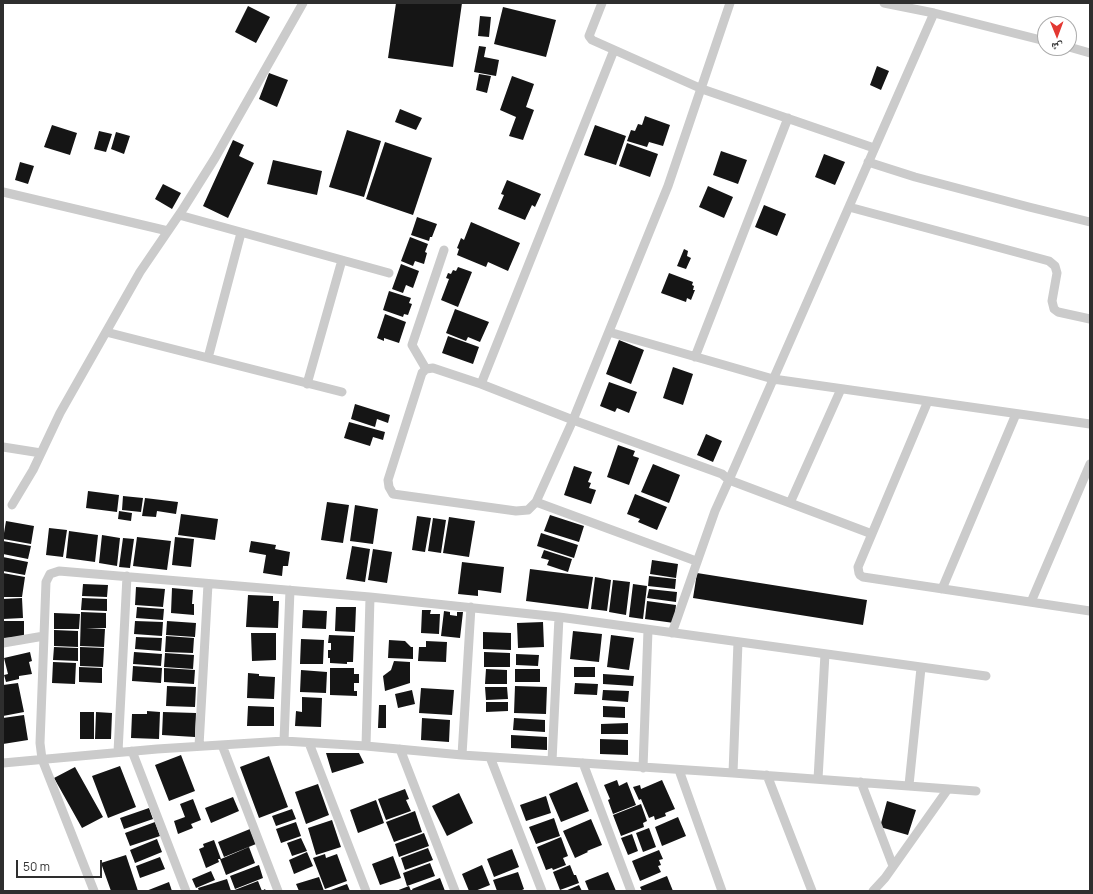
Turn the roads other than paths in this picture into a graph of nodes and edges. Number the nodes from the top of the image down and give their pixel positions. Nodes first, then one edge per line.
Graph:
1 (303, 3) edge
2 (602, 3) edge
3 (730, 3) edge
4 (884, 3) edge
5 (934, 13) junction
6 (1037, 39) edge
7 (614, 50) junction
8 (1077, 50) edge
9 (1090, 53) edge
10 (702, 89) junction
11 (788, 118) junction
12 (874, 148) junction
13 (868, 162) junction
14 (3, 192) edge
15 (849, 207) junction
16 (179, 215) junction
17 (1090, 222) edge
18 (168, 232) junction
19 (241, 233) junction
20 (444, 250) dead end
21 (342, 260) junction
22 (389, 273) dead end
23 (1090, 319) edge
24 (106, 332) junction
25 (609, 332) junction
26 (695, 357) junction
27 (208, 358) junction
28 (426, 369) junction
29 (773, 379) junction
30 (307, 384) junction
31 (481, 384) junction
32 (840, 389) junction
33 (342, 392) dead end
34 (928, 401) junction
35 (1016, 414) junction
36 (573, 420) junction
37 (1090, 424) edge
38 (3, 447) edge
39 (41, 453) junction
40 (1090, 464) edge
41 (729, 480) junction
42 (536, 502) junction
43 (790, 503) junction
44 (12, 505) dead end
45 (872, 534) junction
46 (696, 561) junction
47 (127, 576) junction
48 (208, 584) junction
49 (942, 589) junction
50 (290, 590) junction
51 (370, 596) junction
52 (1031, 602) junction
53 (471, 607) junction
54 (1090, 611) edge
55 (559, 617) junction
56 (648, 630) junction
57 (672, 633) junction
58 (44, 636) junction
59 (738, 642) junction
60 (3, 643) edge
61 (825, 654) junction
62 (921, 668) junction
63 (986, 676) dead end
64 (284, 741) junction
65 (309, 743) junction
66 (222, 745) junction
67 (199, 746) junction
68 (366, 746) junction
69 (400, 749) junction
70 (132, 751) junction
71 (118, 752) junction
72 (462, 755) junction
73 (490, 757) junction
74 (42, 759) junction
75 (552, 762) junction
76 (3, 763) edge
77 (583, 763) junction
78 (644, 768) junction
79 (679, 770) junction
80 (733, 773) junction
81 (767, 775) junction
82 (818, 779) junction
83 (861, 782) junction
84 (909, 785) junction
85 (948, 789) junction
86 (976, 791) dead end
87 (893, 866) junction
88 (94, 891) edge
89 (186, 891) edge
90 (278, 891) edge
91 (366, 891) edge
92 (454, 891) edge
93 (542, 891) edge
94 (631, 891) edge
95 (722, 891) edge
96 (812, 891) edge
97 (873, 891) edge

1 - 16 street
2 - 7 street
3 - 10 street
4 - 5 street
5 - 6 street
5 - 12 street
7 - 10 street
7 - 31 street
8 - 9 street
10 - 11 street
10 - 25 street
11 - 12 street
11 - 26 street
12 - 13 street
13 - 15 street
13 - 17 street
14 - 18 street
15 - 23 street
15 - 29 street
16 - 18 street
16 - 19 street
18 - 24 street
19 - 21 street
19 - 27 street
20 - 28 street
21 - 22 street
21 - 30 street
24 - 27 street
24 - 39 street
25 - 26 street
25 - 36 street
26 - 29 street
27 - 30 street
28 - 31 street
28 - 42 street
29 - 32 street
29 - 41 street
30 - 33 street
31 - 36 street
32 - 34 street
32 - 43 street
34 - 35 street
34 - 45 street
35 - 37 street
35 - 49 street
36 - 41 street
36 - 42 street
38 - 39 street
39 - 44 street
40 - 52 street
41 - 43 street
41 - 46 street
42 - 46 street
43 - 45 street
45 - 49 street
46 - 57 street
47 - 48 street
47 - 58 street
47 - 71 street
48 - 50 street
48 - 67 street
49 - 52 street
50 - 51 street
50 - 64 street
51 - 53 street
51 - 68 street
52 - 54 street
53 - 55 street
53 - 72 street
55 - 56 street
55 - 75 street
56 - 57 street
56 - 78 street
57 - 59 street
58 - 60 street
58 - 74 street
59 - 61 street
59 - 80 street
61 - 62 street
61 - 82 street
62 - 63 street
62 - 84 street
64 - 65 street
64 - 66 street
65 - 68 street
65 - 91 street
66 - 67 street
66 - 90 street
67 - 70 street
68 - 69 street
69 - 72 street
69 - 92 street
70 - 71 street
70 - 89 street
71 - 74 street
72 - 73 street
73 - 75 street
73 - 93 street
74 - 76 street
74 - 88 street
75 - 77 street
77 - 78 street
77 - 94 street
78 - 79 street
79 - 80 street
79 - 95 street
80 - 81 street
81 - 82 street
81 - 96 street
82 - 83 street
83 - 84 street
83 - 87 street
84 - 85 street
85 - 86 street
85 - 87 street
87 - 97 street

